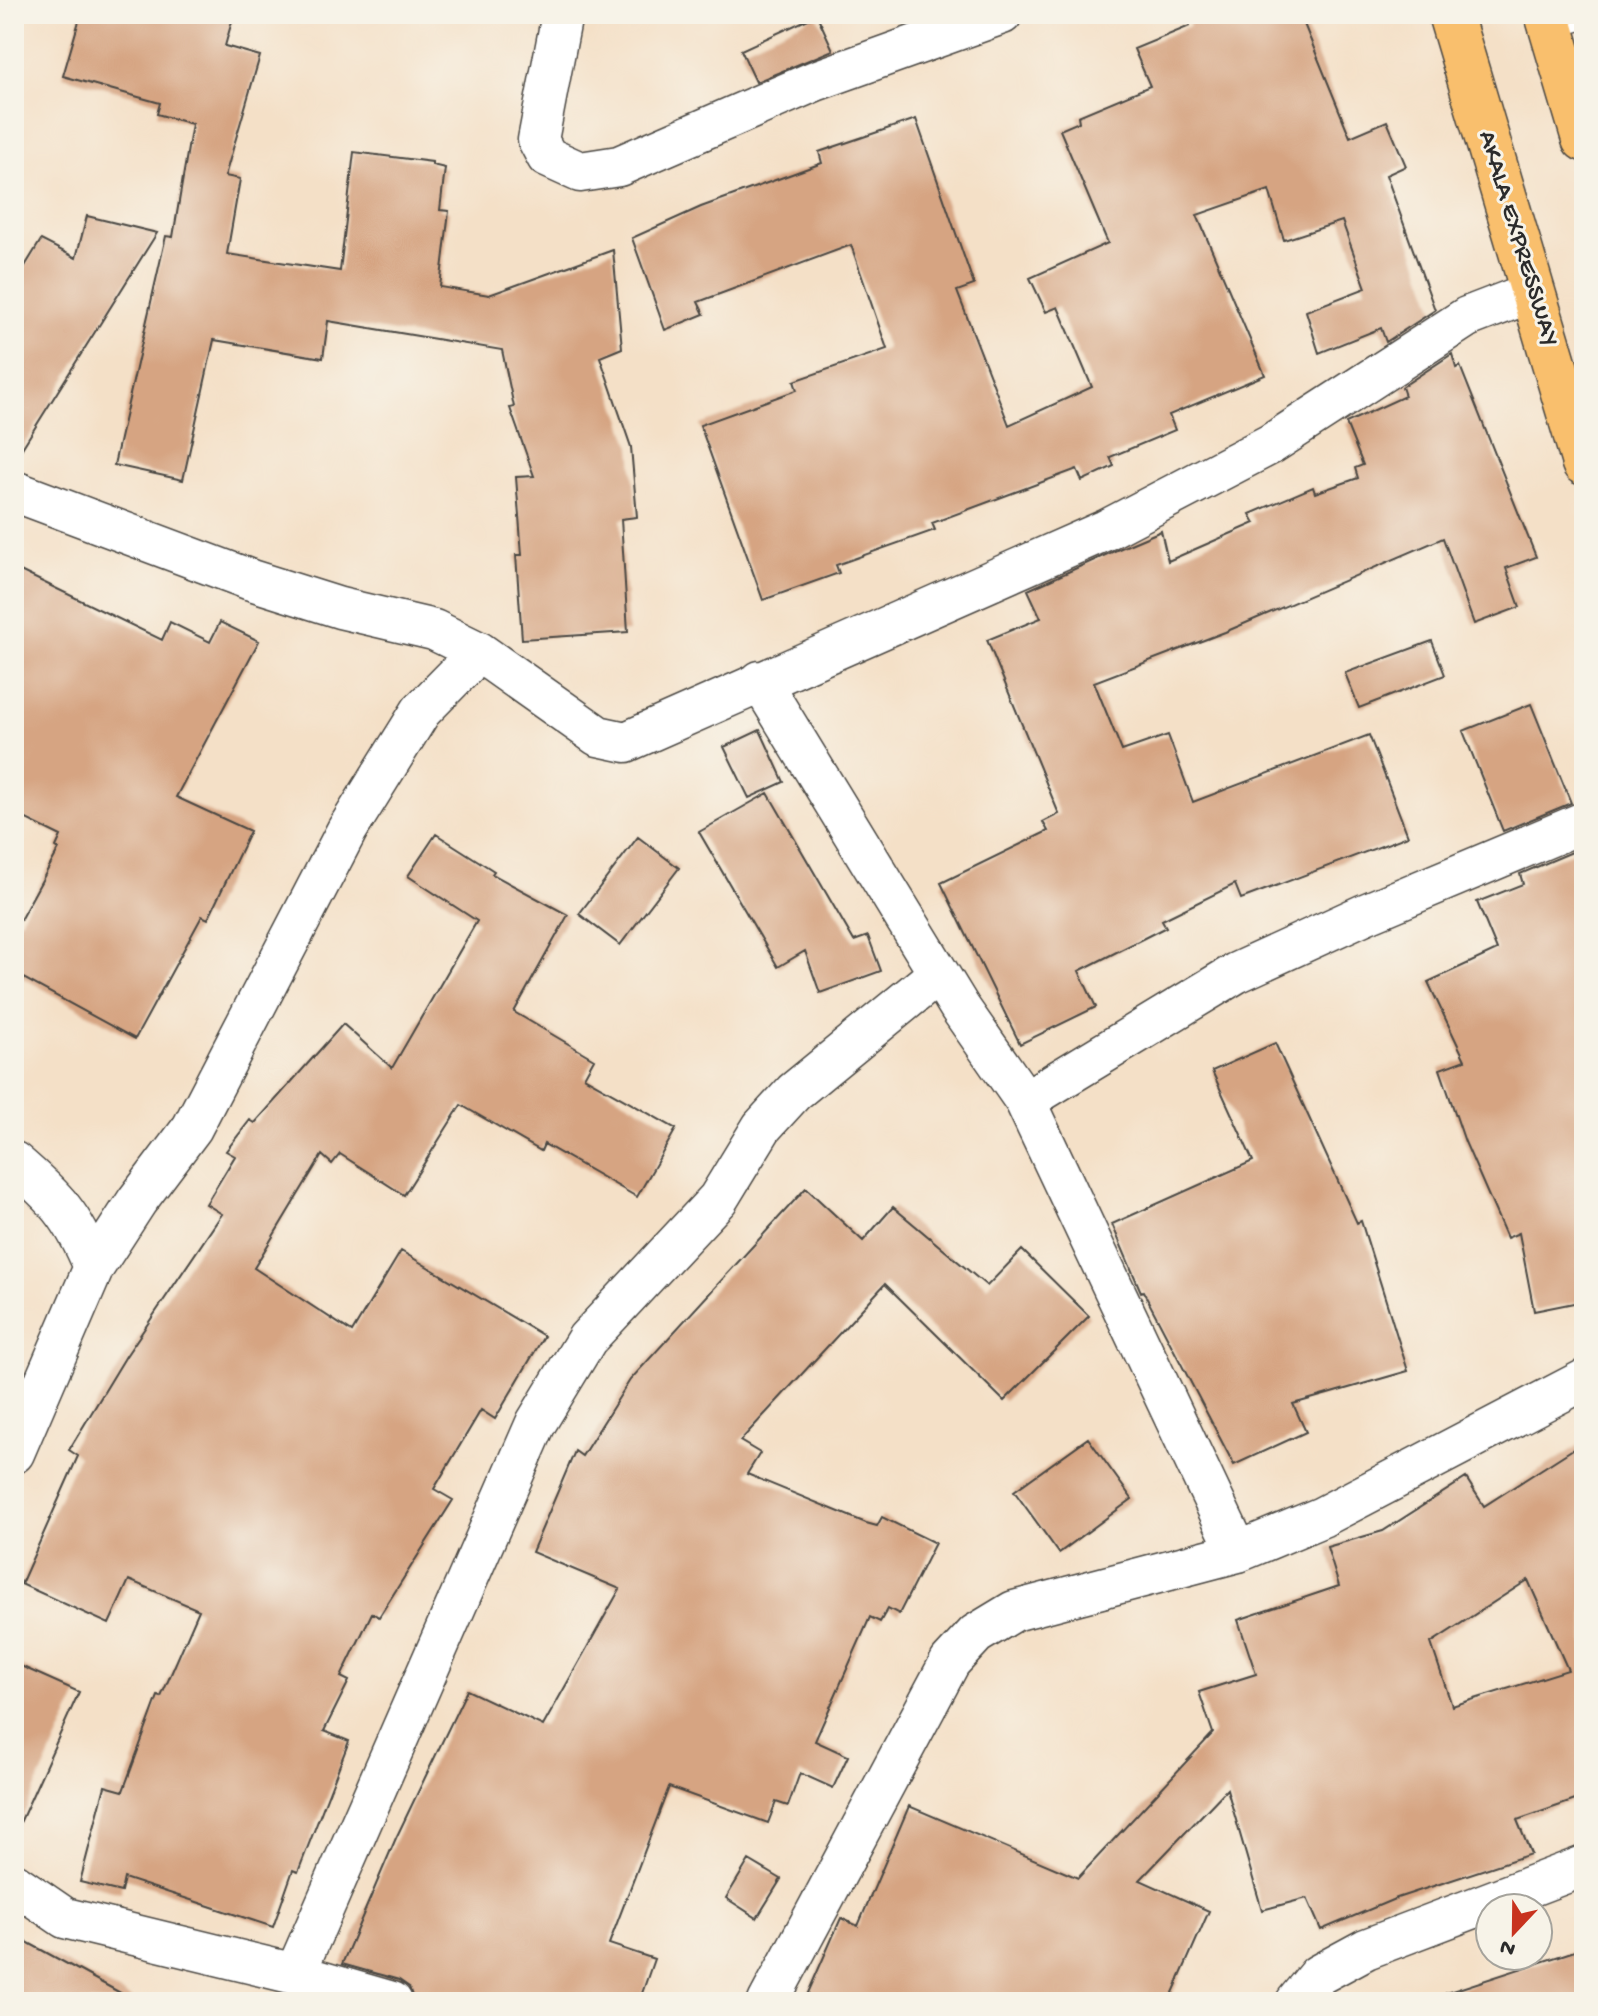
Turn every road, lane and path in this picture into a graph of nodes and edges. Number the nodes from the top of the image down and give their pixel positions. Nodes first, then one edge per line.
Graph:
1 (562, 14) edge
2 (1002, 14) edge
3 (1450, 14) edge
4 (1561, 20) edge
5 (1584, 139) edge
6 (1532, 292) junction
7 (1584, 463) edge
8 (14, 491) edge
9 (479, 652) junction
10 (760, 681) junction
11 (1584, 822) edge
12 (938, 974) junction
13 (1025, 1101) junction
14 (14, 1162) edge
15 (94, 1267) junction
16 (1584, 1380) edge
17 (14, 1453) edge
18 (1238, 1552) junction
19 (1584, 1866) edge
20 (14, 1883) edge
21 (295, 1974) junction
22 (392, 2002) edge
23 (768, 2002) edge
24 (1296, 2002) edge

1 - 2 street
3 - 6 main road, AKALA EXPRESSWAY
4 - 5 main road
6 - 7 main road, AKALA EXPRESSWAY
6 - 10 street
8 - 9 street
9 - 10 street
9 - 15 street
10 - 12 street
11 - 13 street
12 - 13 street
12 - 21 street
13 - 18 street
14 - 15 street
15 - 17 street
16 - 18 street
18 - 23 street
19 - 24 street
20 - 21 street
21 - 22 street

